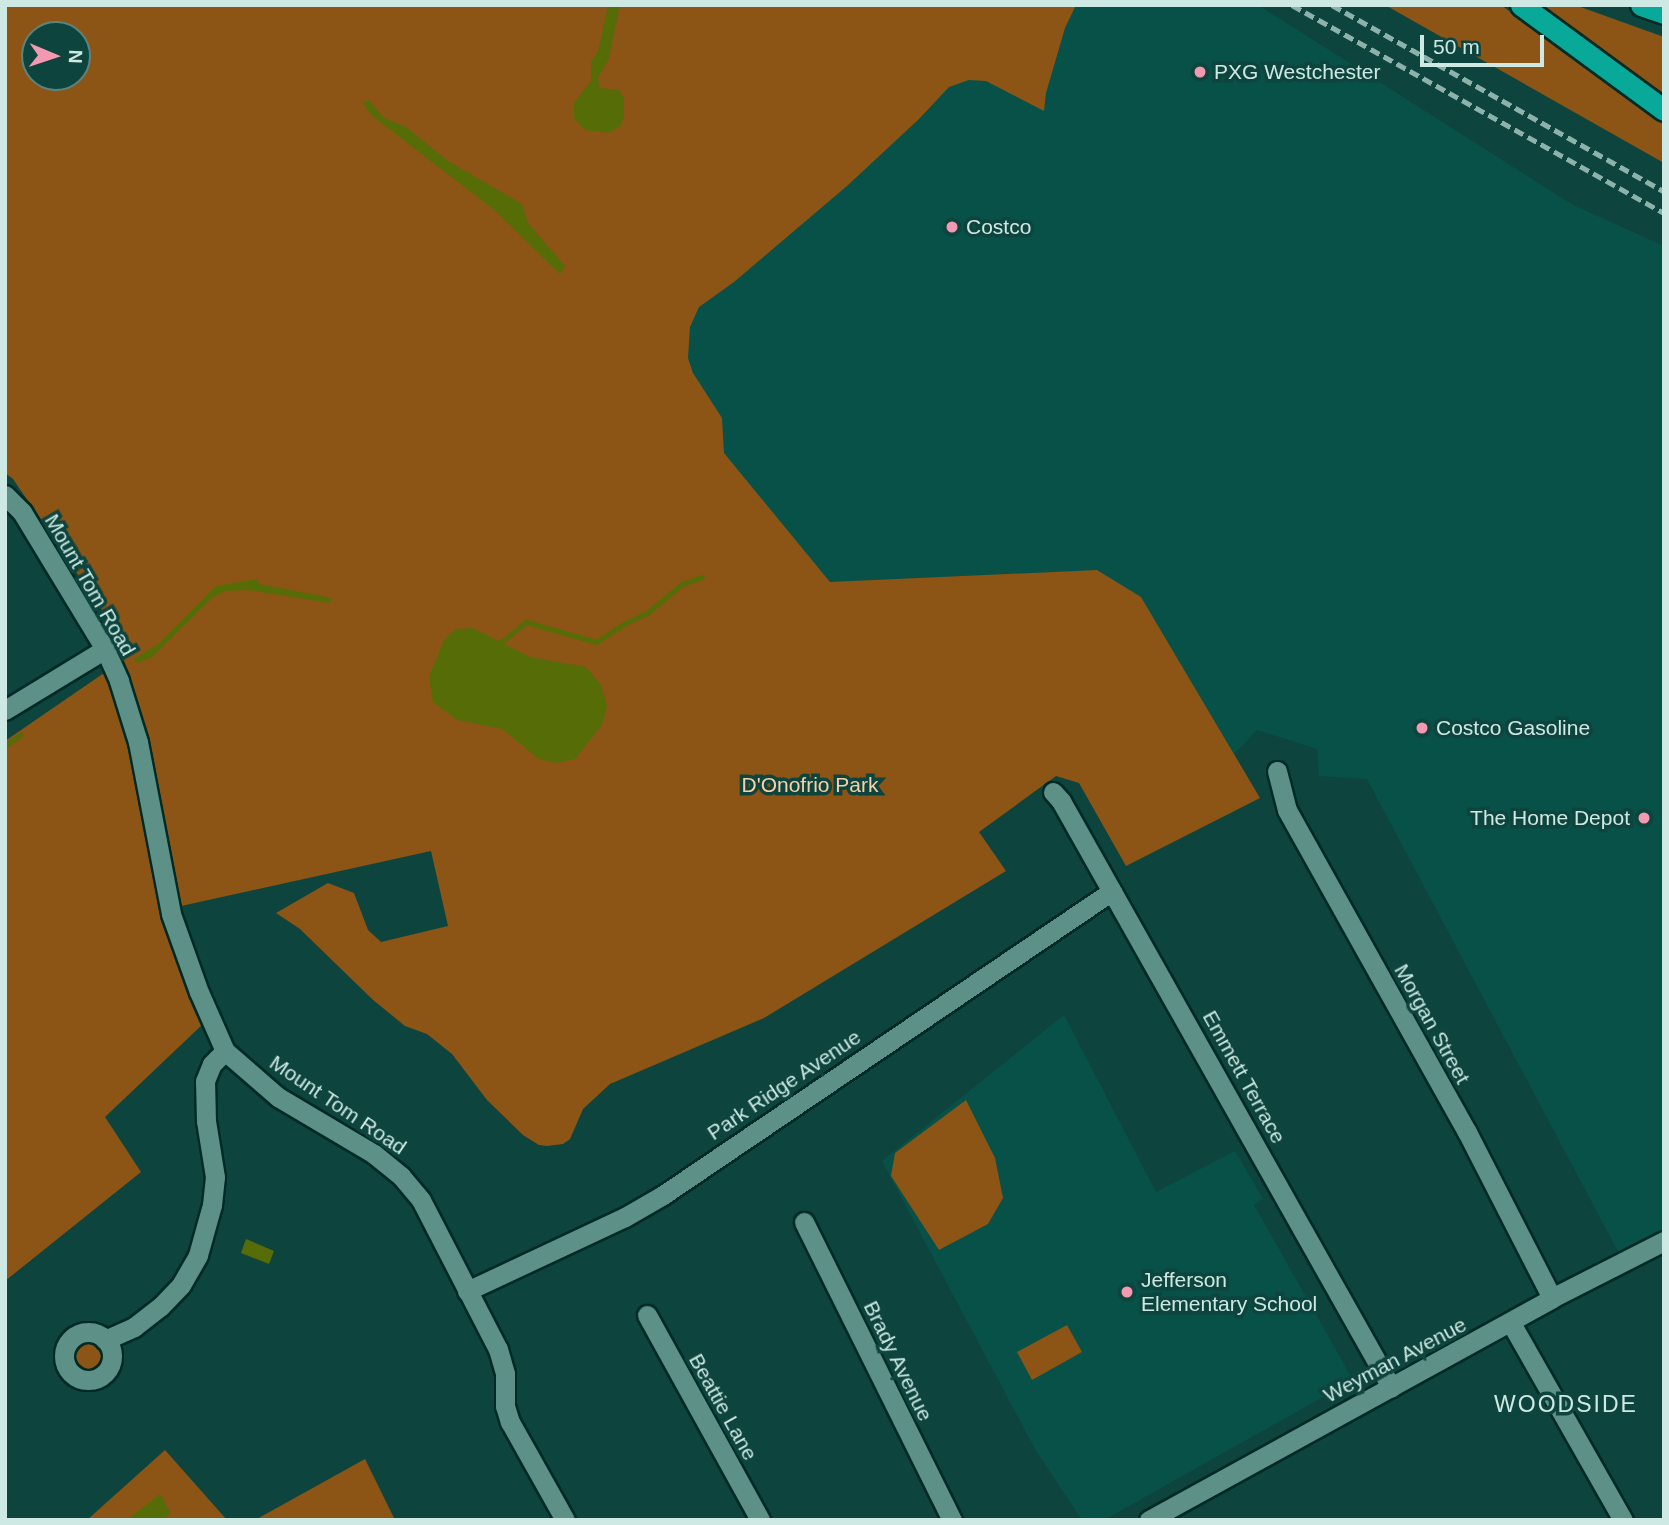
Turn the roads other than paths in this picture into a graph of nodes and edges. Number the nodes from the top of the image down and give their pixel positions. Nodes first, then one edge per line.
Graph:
1 (1521, 5) edge
2 (1641, 5) edge
3 (1664, 13) edge
4 (1664, 110) edge
5 (5, 495) edge
6 (105, 649) junction
7 (5, 710) edge
8 (1277, 771) dead end
9 (1053, 792) dead end
10 (1112, 891) junction
11 (225, 1051) junction
12 (804, 1222) dead end
13 (1664, 1241) edge
14 (467, 1291) junction
15 (1552, 1298) junction
16 (647, 1315) dead end
17 (1511, 1323) junction
18 (106, 1339) dead end
19 (1391, 1387) junction
20 (565, 1520) edge
21 (760, 1520) edge
22 (952, 1520) edge
23 (1149, 1520) edge
24 (1623, 1520) edge

1 - 4 highway
2 - 3 highway
5 - 6 street, Mount Tom Road
6 - 7 street
6 - 11 street, Mount Tom Road
8 - 15 street, Morgan Street
9 - 10 street, Emmett Terrace
10 - 14 street, Park Ridge Avenue
10 - 19 street, Emmett Terrace
11 - 14 street, Mount Tom Road
11 - 18 street
12 - 22 street, Brady Avenue
13 - 15 street, Weyman Avenue
14 - 20 street, Mount Tom Road
15 - 17 street, Weyman Avenue
16 - 21 street, Beattie Lane
17 - 19 street, Weyman Avenue
17 - 24 street
19 - 23 street, Weyman Avenue

